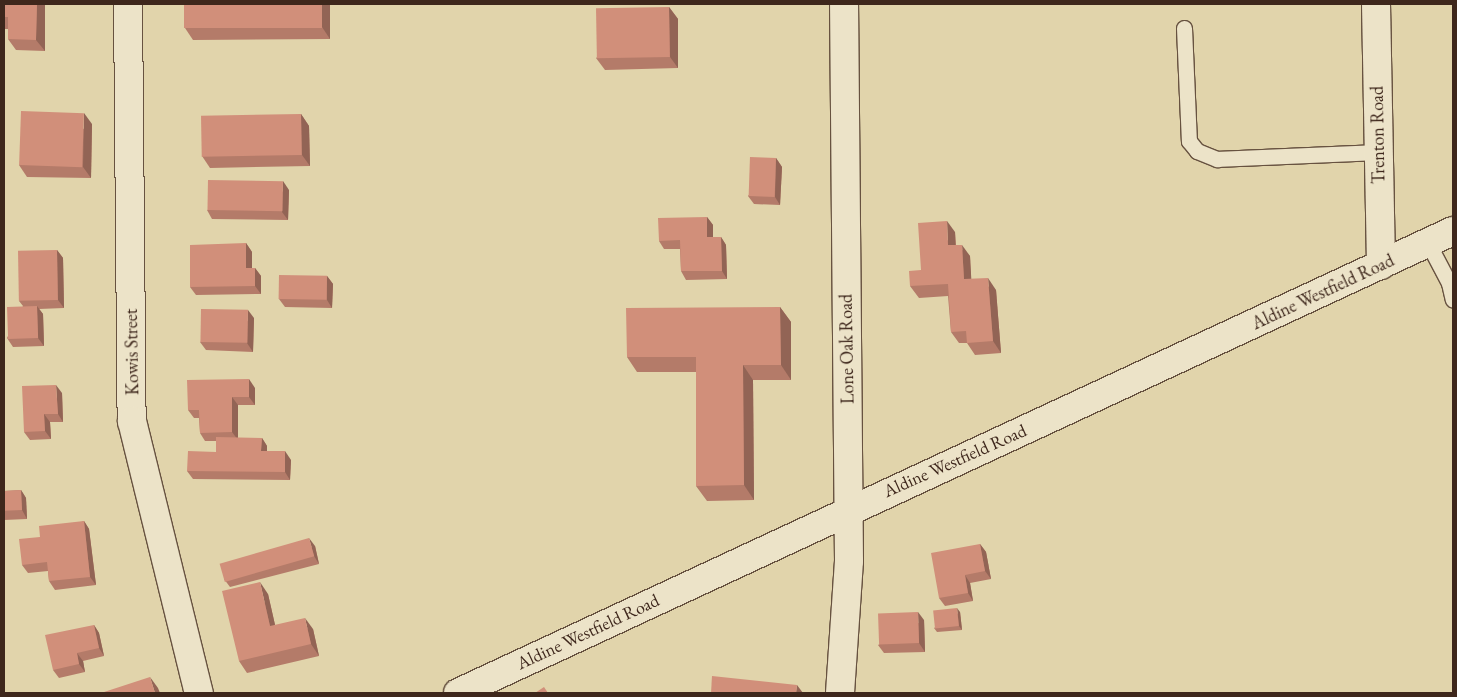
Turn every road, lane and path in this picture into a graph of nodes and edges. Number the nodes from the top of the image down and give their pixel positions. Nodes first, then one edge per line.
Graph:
1 (128, 4) edge
2 (844, 4) edge
3 (1376, 4) edge
4 (1184, 28) dead end
5 (1378, 152) junction
6 (1453, 231) edge
7 (1428, 243) junction
8 (1380, 265) junction
9 (1453, 300) edge
10 (848, 510) junction
11 (199, 693) edge
12 (458, 693) edge
13 (840, 693) edge

1 - 11 street, Kowis Street
2 - 10 street, Lone Oak Road
3 - 5 street, Trenton Road
4 - 5 lane
5 - 8 street, Trenton Road
6 - 7 street, Aldine Westfield Road
7 - 8 street, Aldine Westfield Road
7 - 9 lane
8 - 10 street, Aldine Westfield Road
10 - 12 street, Aldine Westfield Road
10 - 13 street, Lone Oak Road

